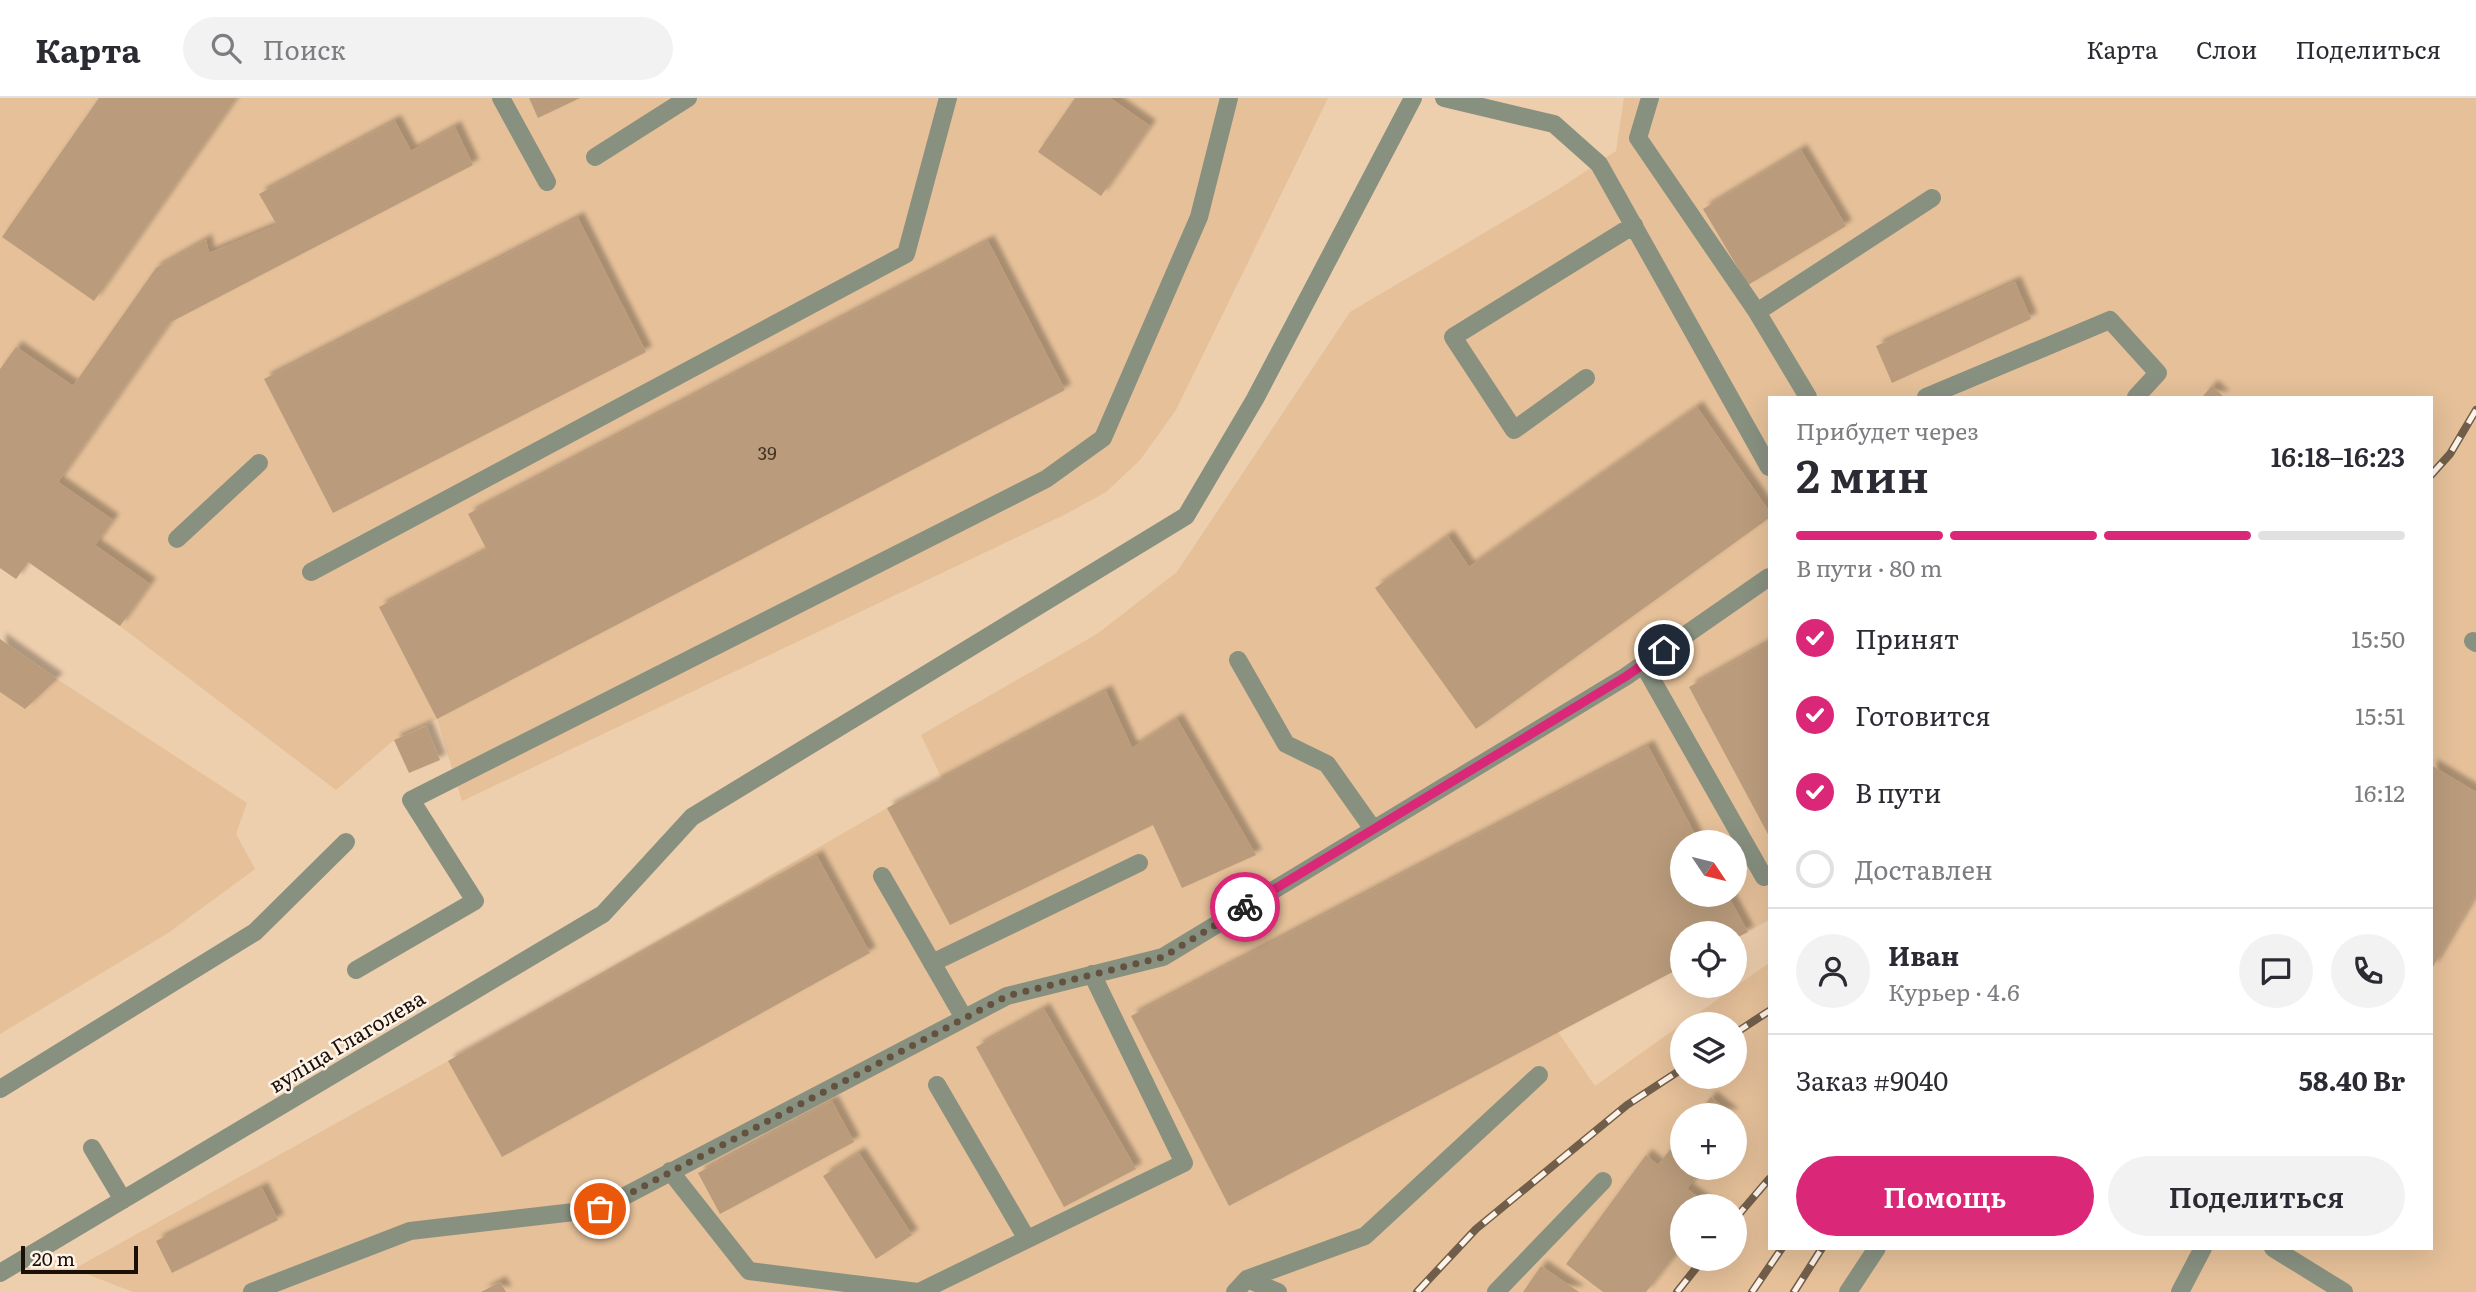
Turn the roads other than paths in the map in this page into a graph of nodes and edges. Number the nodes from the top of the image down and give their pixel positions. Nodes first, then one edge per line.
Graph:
1 (501, 98) edge
2 (688, 98) edge
3 (948, 98) edge
4 (1229, 98) edge
5 (1413, 98) edge
6 (1444, 98) edge
7 (1650, 98) edge
8 (595, 157) dead end
9 (547, 182) dead end
10 (1933, 198) dead end
11 (1634, 225) junction
12 (1757, 312) junction
13 (1587, 378) dead end
14 (1807, 396) edge
15 (1928, 396) edge
16 (2137, 396) edge
17 (259, 463) dead end
18 (1768, 465) edge
19 (177, 539) dead end
20 (312, 572) dead end
21 (1768, 579) edge
22 (1238, 660) dead end
23 (1643, 664) junction
24 (1373, 830) junction
25 (346, 842) dead end
26 (1139, 863) dead end
27 (882, 876) dead end
28 (1764, 877) dead end
29 (932, 963) junction
30 (356, 970) dead end
31 (1091, 974) junction
32 (964, 1018) junction
33 (1539, 1075) dead end
34 (937, 1086) dead end
35 (0, 1089) edge
36 (92, 1148) dead end
37 (670, 1171) junction
38 (1603, 1181) dead end
39 (123, 1199) junction
40 (1027, 1239) junction
41 (1876, 1250) edge
42 (2202, 1250) edge
43 (2276, 1250) edge
44 (0, 1273) edge
45 (1241, 1285) edge
46 (253, 1292) edge
47 (918, 1292) edge
48 (1278, 1292) edge
49 (1496, 1292) edge
50 (1847, 1292) edge
51 (2180, 1292) edge
52 (2344, 1292) edge

1 - 9 lane
2 - 8 lane
3 - 20 lane
4 - 30 lane
5 - 39 lane, вуліца Глаголева
6 - 11 lane
7 - 12 lane
10 - 12 lane
11 - 13 lane
11 - 18 lane
12 - 14 lane
15 - 16 lane
17 - 19 lane
21 - 23 lane
22 - 24 lane
23 - 24 lane
23 - 28 lane
24 - 31 lane
25 - 35 lane
26 - 29 lane
27 - 29 lane
29 - 32 lane
31 - 32 lane
31 - 40 lane
32 - 37 lane
33 - 45 lane
34 - 40 lane
36 - 39 lane
37 - 46 lane
37 - 47 lane
38 - 49 lane
39 - 44 lane, вуліца Глаголева
40 - 47 lane
41 - 50 lane
42 - 51 lane
43 - 52 lane
45 - 48 lane

